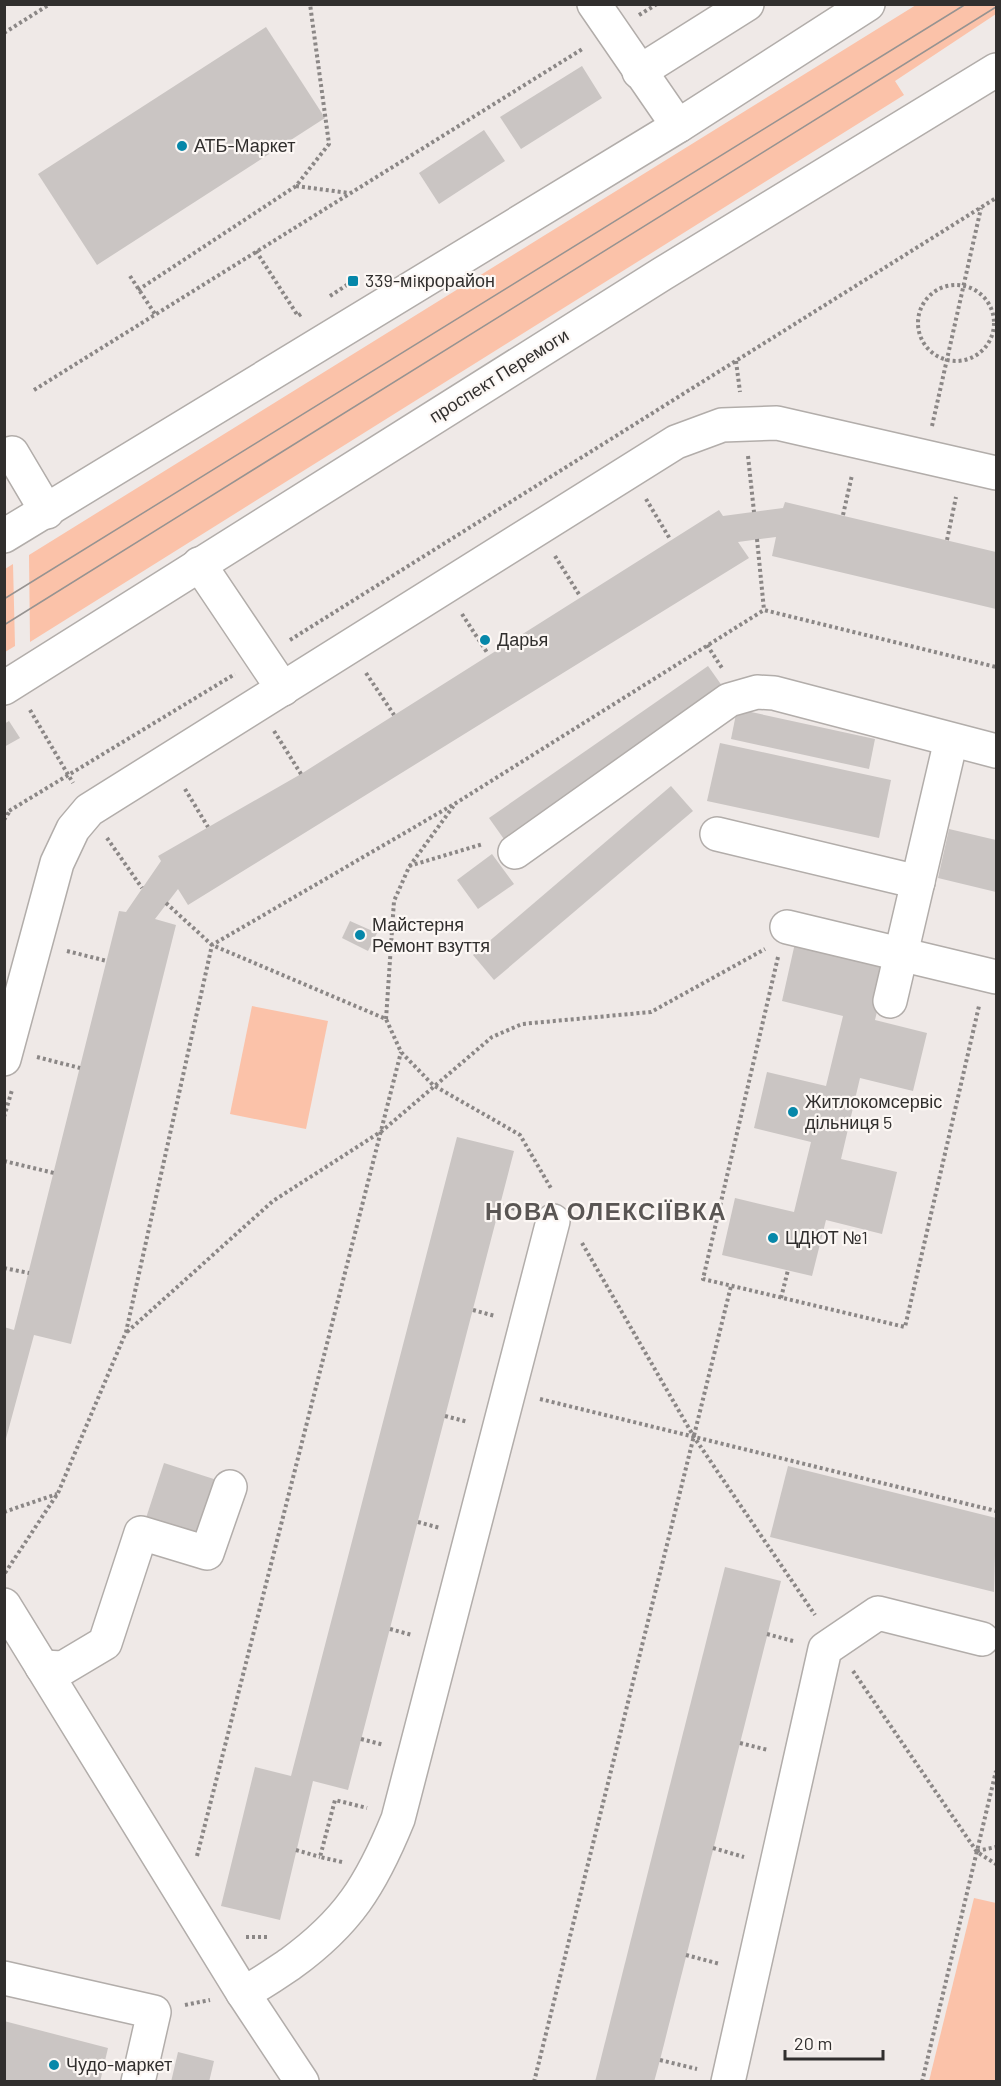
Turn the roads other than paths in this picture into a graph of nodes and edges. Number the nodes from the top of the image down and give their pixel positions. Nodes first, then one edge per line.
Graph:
1 (747, 4) edge
2 (868, 4) edge
3 (603, 17) edge
4 (996, 70) edge
5 (639, 72) junction
6 (678, 126) junction
7 (16, 450) edge
8 (996, 473) edge
9 (47, 512) junction
10 (4, 536) edge
11 (199, 564) junction
12 (283, 689) junction
13 (16, 696) edge
14 (951, 740) junction
15 (996, 751) edge
16 (717, 834) dead end
17 (515, 852) road end
18 (918, 882) junction
19 (785, 933) road end
20 (901, 954) junction
21 (991, 975) edge
22 (890, 1001) dead end
23 (16, 1067) edge
24 (561, 1216) road end
25 (230, 1487) dead end
26 (4, 1605) edge
27 (982, 1639) dead end
28 (42, 1667) junction
29 (4, 1978) edge
30 (243, 1993) junction
31 (715, 2076) edge
32 (138, 2082) edge
33 (302, 2082) edge

1 - 5 main road
2 - 6 main road
3 - 5 main road
4 - 11 main road, проспект Перемоги
5 - 6 main road
6 - 9 main road
7 - 9 main road
8 - 12 main road
9 - 10 main road
11 - 12 main road
11 - 13 main road, проспект Перемоги
12 - 23 main road
14 - 15 main road
14 - 17 main road
14 - 18 main road
16 - 18 main road
18 - 20 main road
19 - 20 main road
20 - 21 main road
20 - 22 main road
24 - 30 main road
25 - 28 main road
26 - 28 main road
27 - 31 main road
28 - 30 main road
29 - 32 main road
30 - 33 main road

